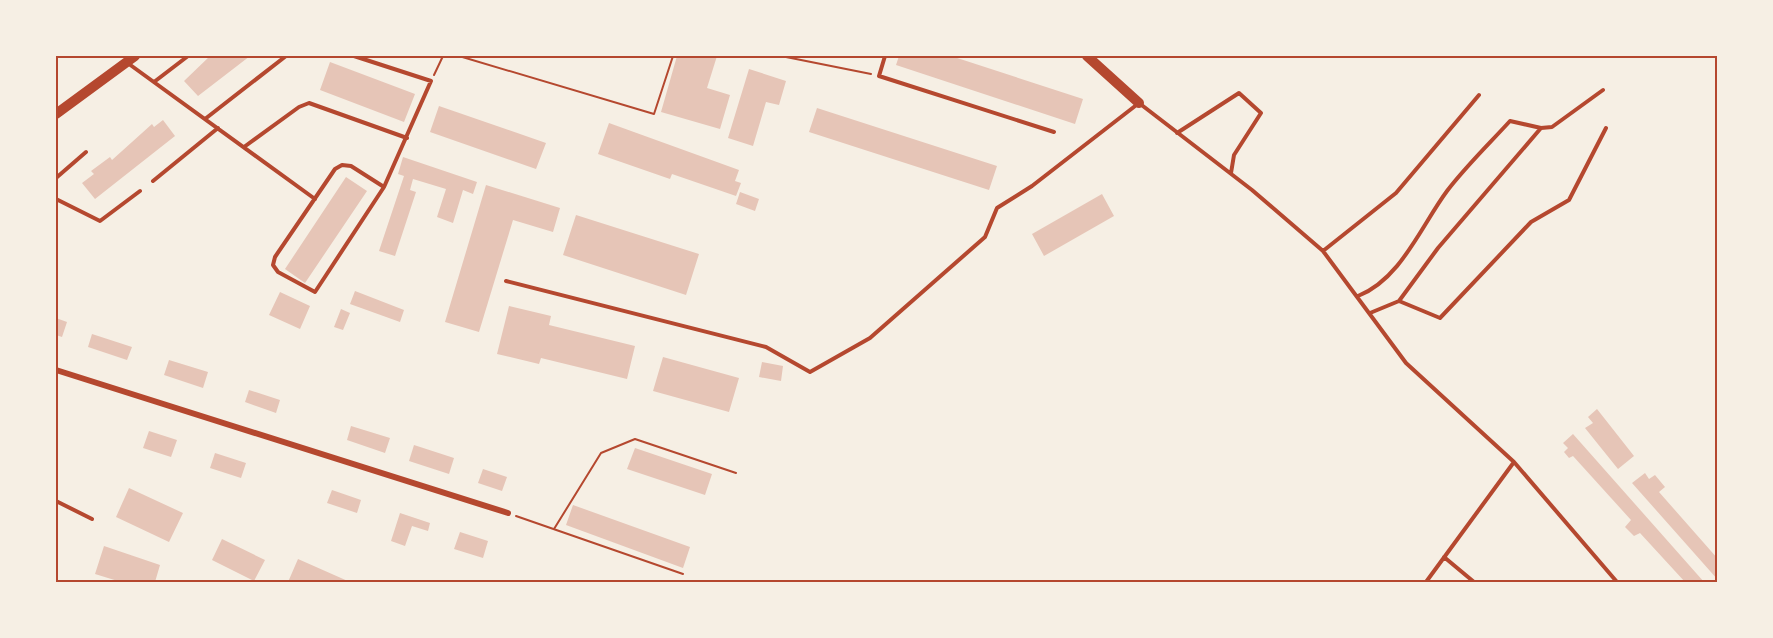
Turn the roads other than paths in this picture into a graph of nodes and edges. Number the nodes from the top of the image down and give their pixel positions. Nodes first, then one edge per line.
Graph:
1 (188, 56) edge
2 (286, 56) edge
3 (354, 56) edge
4 (885, 56) edge
5 (1087, 56) edge
6 (131, 59) edge
7 (154, 82) junction
8 (1602, 90) dead end
9 (1479, 95) dead end
10 (1139, 102) junction
11 (56, 114) edge
12 (206, 119) junction
13 (218, 128) junction
14 (1541, 128) junction
15 (1606, 128) dead end
16 (1054, 132) dead end
17 (1177, 133) junction
18 (406, 138) junction
19 (244, 147) junction
20 (86, 152) dead end
21 (1231, 173) junction
22 (56, 178) edge
23 (153, 181) dead end
24 (384, 187) junction
25 (140, 191) dead end
26 (56, 199) edge
27 (315, 199) junction
28 (1323, 251) junction
29 (506, 281) dead end
30 (1358, 296) junction
31 (1399, 301) junction
32 (1370, 313) junction
33 (56, 370) edge
34 (1514, 462) junction
35 (56, 501) edge
36 (508, 513) road end
37 (92, 519) dead end
38 (1444, 557) junction
39 (1426, 582) edge
40 (1474, 582) edge
41 (1617, 582) edge

1 - 7 lane
2 - 12 lane
3 - 18 lane
4 - 16 lane
5 - 10 street
6 - 7 lane
6 - 11 street
7 - 12 lane
8 - 14 lane
9 - 28 lane
10 - 17 lane
10 - 29 lane
12 - 13 lane
13 - 19 lane
13 - 23 lane
14 - 30 lane
14 - 31 lane
15 - 31 lane
17 - 21 lane
17 - 21 lane
18 - 19 lane
18 - 24 lane
19 - 27 lane
20 - 22 lane
21 - 28 lane
24 - 27 lane
24 - 27 lane
25 - 26 lane
28 - 30 lane
30 - 32 lane
31 - 32 lane
32 - 34 lane
33 - 36 street
34 - 38 lane
34 - 41 lane
35 - 37 lane
38 - 39 lane
38 - 40 lane

